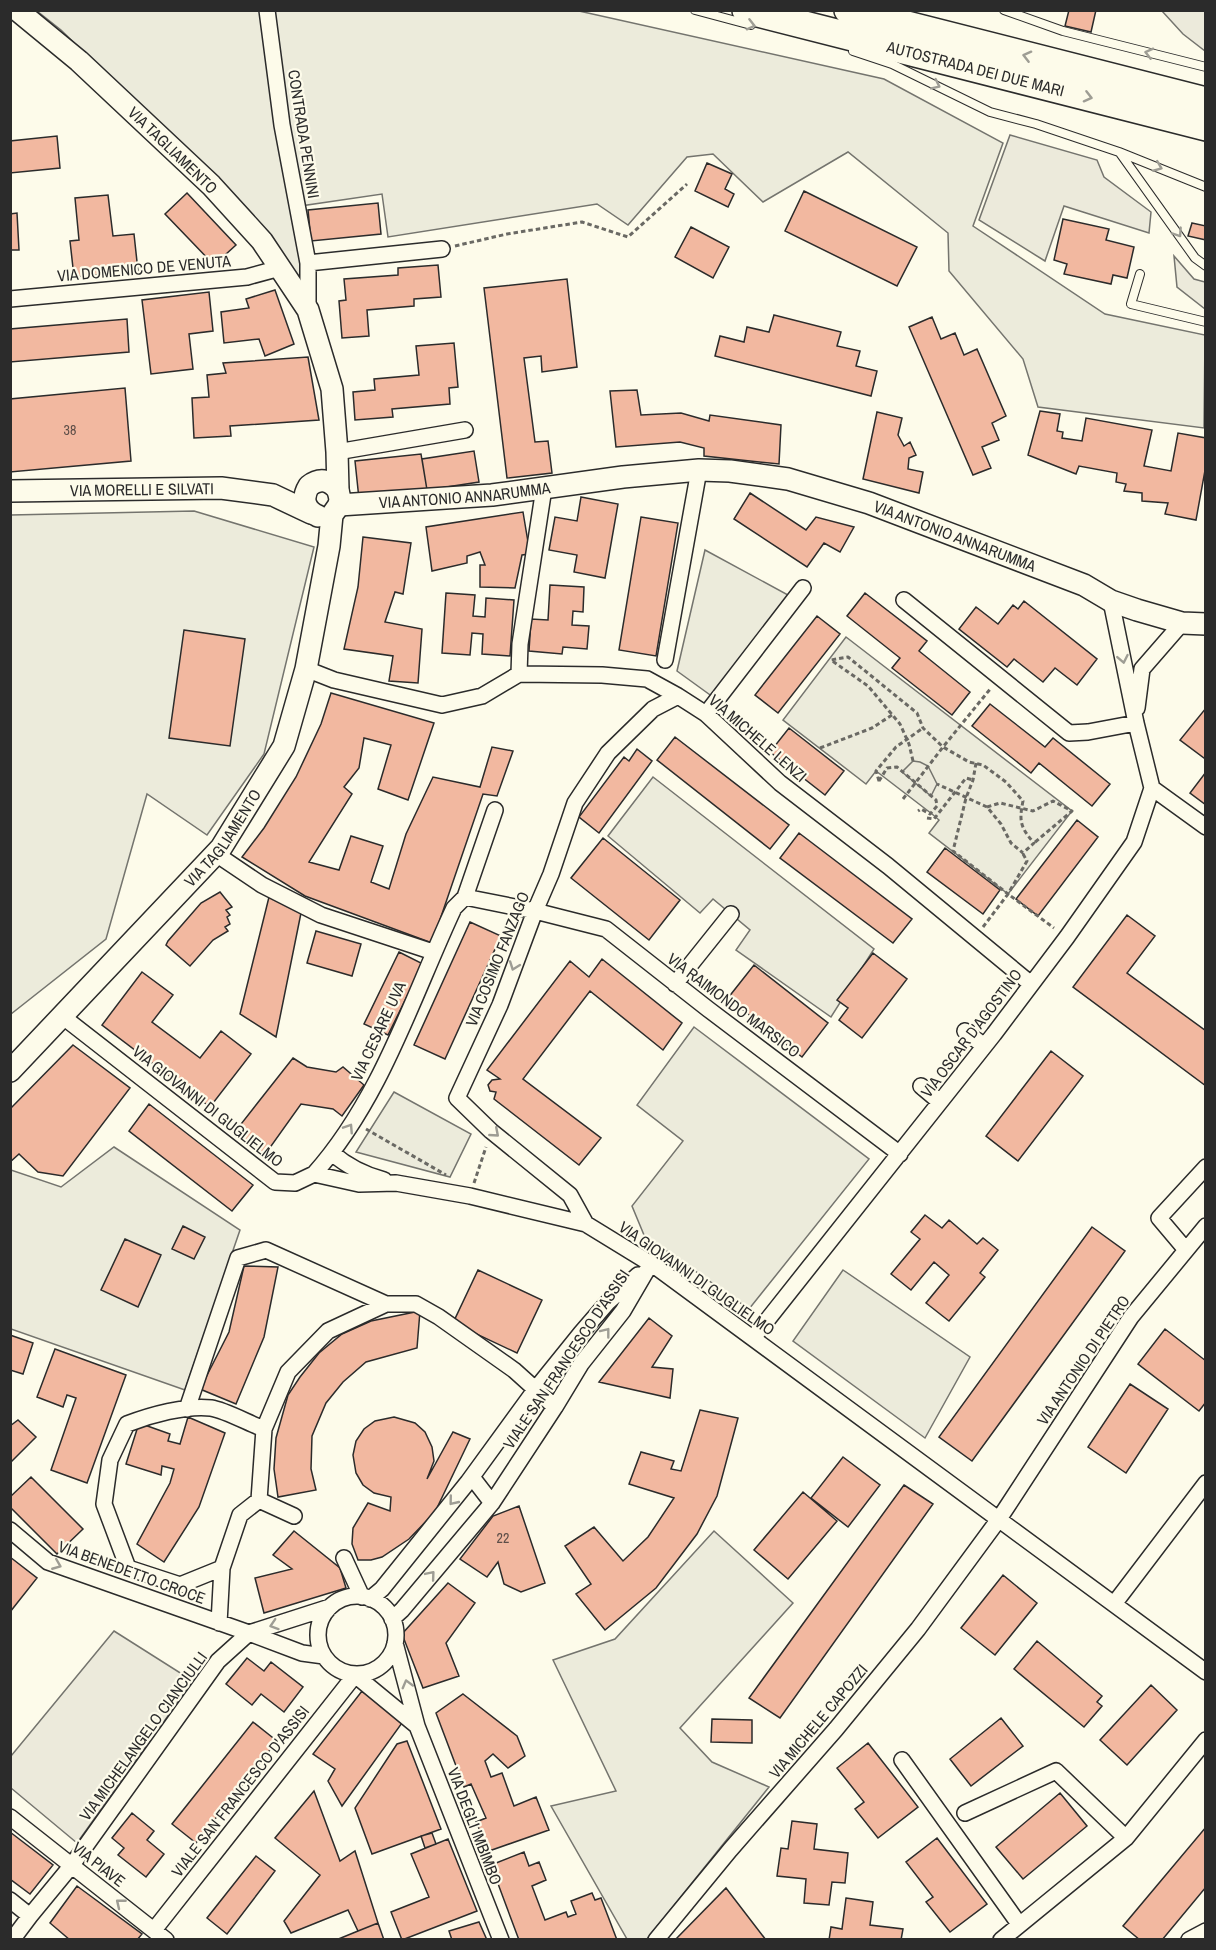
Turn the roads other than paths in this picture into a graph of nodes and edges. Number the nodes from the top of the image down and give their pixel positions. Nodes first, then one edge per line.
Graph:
1 (17, 10) edge
2 (267, 10) edge
3 (695, 10) edge
4 (848, 10) edge
5 (1004, 10) edge
6 (755, 19) edge
7 (845, 49) dead end
8 (1206, 67) edge
9 (1206, 101) edge
10 (1206, 127) edge
11 (1119, 152) junction
12 (1206, 187) edge
13 (442, 249) road end
14 (308, 263) junction
15 (1206, 266) edge
16 (280, 268) junction
17 (1140, 274) dead end
18 (10, 298) edge
19 (308, 310) junction
20 (1206, 322) edge
21 (465, 430) dead end
22 (337, 452) junction
23 (699, 470) junction
24 (544, 488) junction
25 (10, 491) edge
26 (273, 495) joint
27 (324, 501) junction
28 (803, 588) dead end
29 (904, 600) dead end
30 (1111, 601) junction
31 (1182, 623) junction
32 (1206, 624) edge
33 (665, 660) dead end
34 (306, 669) junction
35 (519, 674) junction
36 (678, 696) junction
37 (706, 714) junction
38 (1136, 723) junction
39 (1152, 788) junction
40 (495, 810) dead end
41 (1206, 827) edge
42 (216, 854) junction
43 (465, 897) junction
44 (535, 911) junction
45 (731, 914) dead end
46 (434, 952) junction
47 (675, 984) junction
48 (1030, 984) junction
49 (62, 1016) junction
50 (965, 1031) dead end
51 (984, 1046) junction
52 (10, 1071) edge
53 (921, 1086) dead end
54 (940, 1102) junction
55 (332, 1153) junction
56 (900, 1154) junction
57 (1206, 1167) edge
58 (314, 1174) junction
59 (396, 1183) junction
60 (586, 1224) junction
61 (1206, 1226) edge
62 (1186, 1250) junction
63 (651, 1263) junction
64 (386, 1304) junction
65 (753, 1338) junction
66 (535, 1390) junction
67 (555, 1407) junction
68 (187, 1409) junction
69 (264, 1429) junction
70 (472, 1477) junction
71 (1206, 1483) edge
72 (259, 1500) junction
73 (492, 1503) junction
74 (294, 1516) dead end
75 (999, 1519) junction
76 (10, 1530) edge
77 (344, 1558) dead end
78 (222, 1568) junction
79 (366, 1598) junction
80 (1114, 1604) junction
81 (330, 1607) junction
82 (392, 1618) junction
83 (219, 1623) junction
84 (249, 1633) junction
85 (395, 1643) junction
86 (324, 1656) junction
87 (1206, 1672) edge
88 (355, 1675) junction
89 (417, 1726) junction
90 (1206, 1740) edge
91 (902, 1760) dead end
92 (965, 1813) dead end
93 (10, 1817) edge
94 (1126, 1838) junction
95 (72, 1865) junction
96 (10, 1900) edge
97 (30, 1916) junction
98 (1019, 1924) junction
99 (1206, 1931) edge
100 (160, 1935) edge
101 (12, 1940) edge
102 (501, 1940) edge
103 (656, 1940) edge
104 (1001, 1940) edge
105 (1189, 1940) edge

1 - 16 main road, VIA TAGLIAMENTO
2 - 14 street, CONTRADA PENNINI
3 -> 6 lane
9 -> 4 highway, AUTOSTRADA DEI DUE MARI
8 -> 5 lane
6 -> 10 highway, AUTOSTRADA DEI DUE MARI
7 -> 11 lane
11 -> 12 lane
11 -> 15 lane
13 - 14 street
14 - 19 street, VIA TAGLIAMENTO
16 - 18 street, VIA DOMENICO DE VENUTA
16 - 19 main road, VIA TAGLIAMENTO
17 - 20 lane
19 - 22 main road, VIA TAGLIAMENTO
21 - 22 street
22 - 27 main road, VIA TAGLIAMENTO
23 - 24 main road, VIA ANTONIO ANNARUMMA
23 - 30 main road, VIA ANTONIO ANNARUMMA
23 - 33 street
24 - 27 main road, VIA ANTONIO ANNARUMMA
24 - 35 street
25 - 26 main road, VIA MORELLI E SILVATI
26 - 27 main road, VIA ANTONIO ANNARUMMA
27 - 34 main road, VIA TAGLIAMENTO
28 - 37 street
29 - 38 street
30 - 31 main road, VIA ANTONIO ANNARUMMA
30 -> 38 street
31 - 32 main road, VIA ANTONIO ANNARUMMA
31 - 38 street
34 - 35 street
34 - 42 main road, VIA TAGLIAMENTO
35 - 36 street, VIA MICHELE LENZI
36 - 37 street, VIA MICHELE LENZI
36 - 44 street, VIA COSIMO FANZAGO
37 - 48 street, VIA MICHELE LENZI
38 - 39 street
39 - 41 street
39 - 48 street, VIA OSCAR D'AGOSTINO
40 - 43 street, VIA CESARE UVA
42 - 46 street
42 - 49 main road, VIA TAGLIAMENTO
43 - 44 street
43 - 46 street, VIA CESARE UVA
44 - 47 street, VIA RAIMONDO MARSICO
44 -> 60 street, VIA COSIMO FANZAGO
45 - 47 street
55 -> 46 street, VIA CESARE UVA
47 - 56 street, VIA RAIMONDO MARSICO
48 - 51 street, VIA OSCAR D'AGOSTINO
49 - 52 main road, VIA TAGLIAMENTO
49 - 58 street, VIA GIOVANNI DI GUGLIELMO
50 - 51 street
51 - 54 street, VIA OSCAR D'AGOSTINO
53 - 54 street
54 - 56 street, VIA OSCAR D'AGOSTINO
55 - 58 street, VIA CESARE UVA
55 - 59 street
56 - 65 street, VIA OSCAR D'AGOSTINO
57 - 62 street
58 - 59 street, VIA GIOVANNI DI GUGLIELMO
59 - 60 street, VIA GIOVANNI DI GUGLIELMO
60 - 63 street, VIA GIOVANNI DI GUGLIELMO
61 - 62 street, VIA ANTONIO DI PIETRO
62 - 75 street, VIA ANTONIO DI PIETRO
63 - 65 street, VIA GIOVANNI DI GUGLIELMO
63 - 66 street, VIALE SAN FRANCESCO D'ASSISI
67 -> 63 street, VIALE SAN FRANCESCO D'ASSISI
64 - 66 street
64 - 68 street
64 - 69 street
65 - 75 street, VIA GIOVANNI DI GUGLIELMO
66 - 67 street
66 - 70 street, VIALE SAN FRANCESCO D'ASSISI
67 - 73 street, VIALE SAN FRANCESCO D'ASSISI
68 - 69 street
68 - 78 street
69 - 72 street
70 - 73 street
70 -> 79 street, VIALE SAN FRANCESCO D'ASSISI
71 - 80 street
72 - 74 street
72 - 78 street
82 -> 73 street, VIALE SAN FRANCESCO D'ASSISI
75 - 80 street, VIA GIOVANNI DI GUGLIELMO
75 - 103 street, VIA MICHELE CAPOZZI
76 -> 83 street, VIA BENEDETTO CROCE
77 - 79 street
78 - 83 street
79 - 81 street
79 - 82 street
80 - 87 street, VIA GIOVANNI DI GUGLIELMO
81 -> 84 street
81 - 86 street
82 - 85 street
83 - 84 street, VIA BENEDETTO CROCE
84 - 86 street, VIA BENEDETTO CROCE
84 - 95 street, VIA MICHELANGELO CIANCIULLI
85 - 88 street
89 -> 85 street, VIA DEGLI IMBIMBO
86 - 88 street
88 - 89 street, VIA DEGLI IMBIMBO
88 - 100 street, VIALE SAN FRANCESCO D'ASSISI
89 - 102 street, VIA DEGLI IMBIMBO
90 - 94 street
91 - 98 street
92 - 94 street
93 - 95 street, VIA PIAVE
94 - 98 street
95 - 97 street, VIA MICHELANGELO CIANCIULLI
100 -> 95 street, VIA PIAVE
96 - 97 street
97 - 101 street, VIA MICHELANGELO CIANCIULLI
98 - 104 street
99 - 105 street

